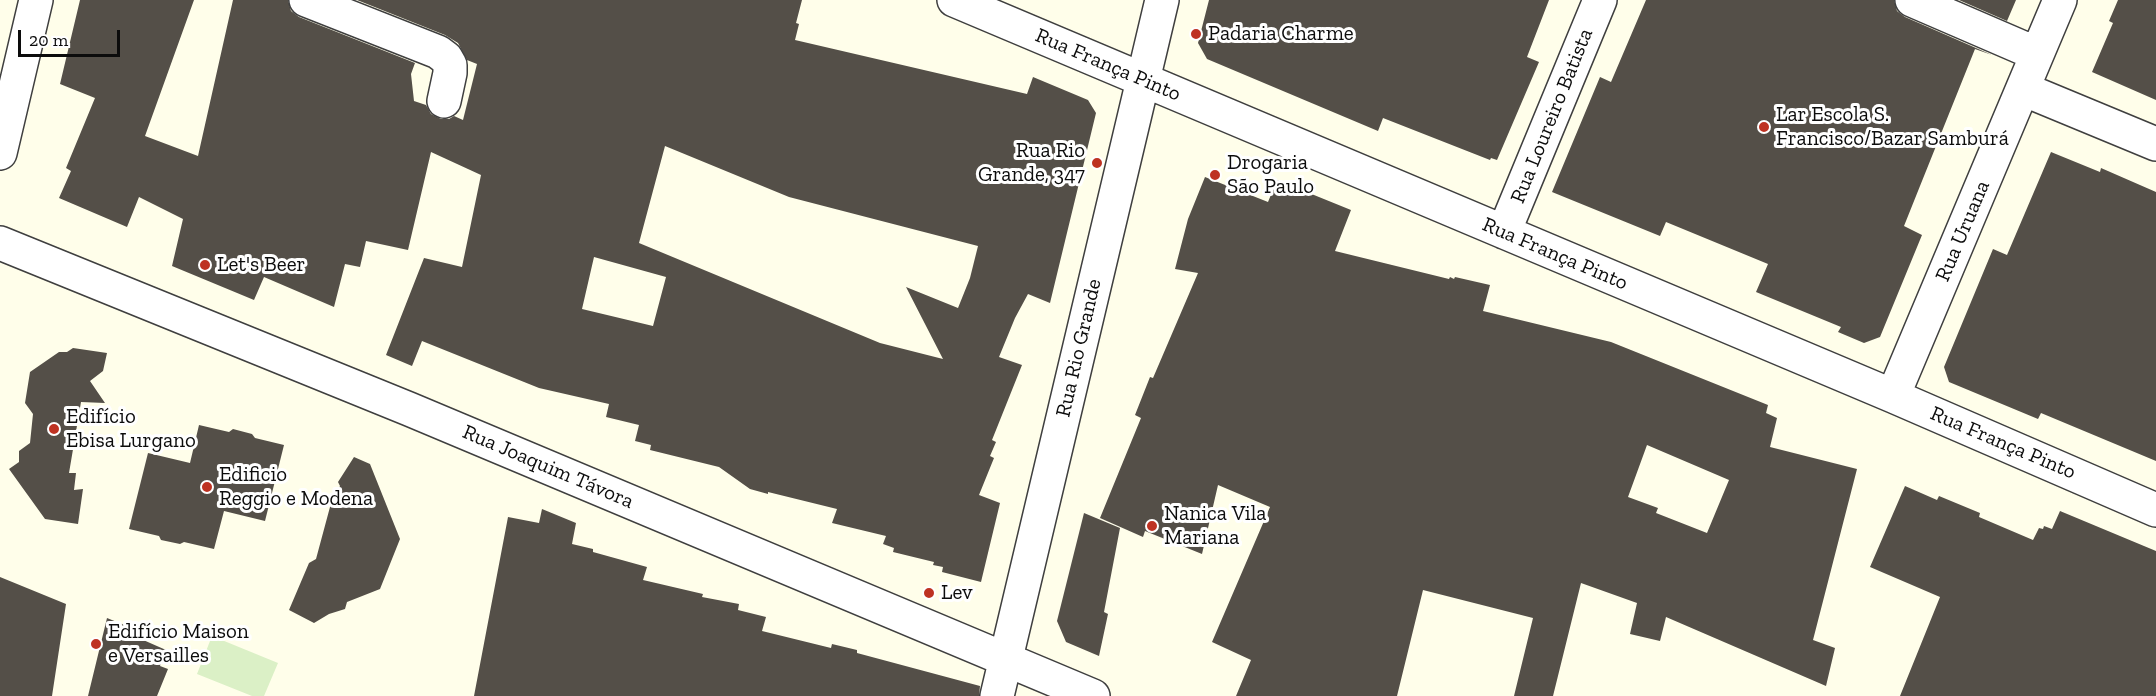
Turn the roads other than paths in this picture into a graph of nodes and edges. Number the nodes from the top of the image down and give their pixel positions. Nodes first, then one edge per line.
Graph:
1 (36, 0) edge
2 (306, 0) edge
3 (954, 0) edge
4 (1162, 0) edge
5 (1600, 0) edge
6 (1912, 0) edge
7 (2060, 0) edge
8 (2037, 54) junction
9 (1142, 80) junction
10 (2023, 89) junction
11 (444, 100) dead end
12 (2156, 144) edge
13 (0, 153) edge
14 (1504, 232) junction
15 (0, 243) edge
16 (1893, 396) junction
17 (2156, 510) edge
18 (1006, 660) junction
19 (997, 696) edge
20 (1093, 696) edge

1 - 13 street
2 - 11 street
3 - 9 street, Rua França Pinto
4 - 9 street, Rua Rio Grande
5 - 14 street, Rua Loureiro Batista
6 - 8 street
7 - 8 street, Rua Uruana
8 - 10 street, Rua Uruana
9 - 14 street, Rua França Pinto
9 - 18 street, Rua Rio Grande
10 - 12 street
10 - 16 street, Rua Uruana
14 - 16 street, Rua França Pinto
15 - 18 street, Rua Joaquim Távora
16 - 17 street, Rua França Pinto
18 - 19 street, Rua Rio Grande
18 - 20 street, Rua Joaquim Távora

